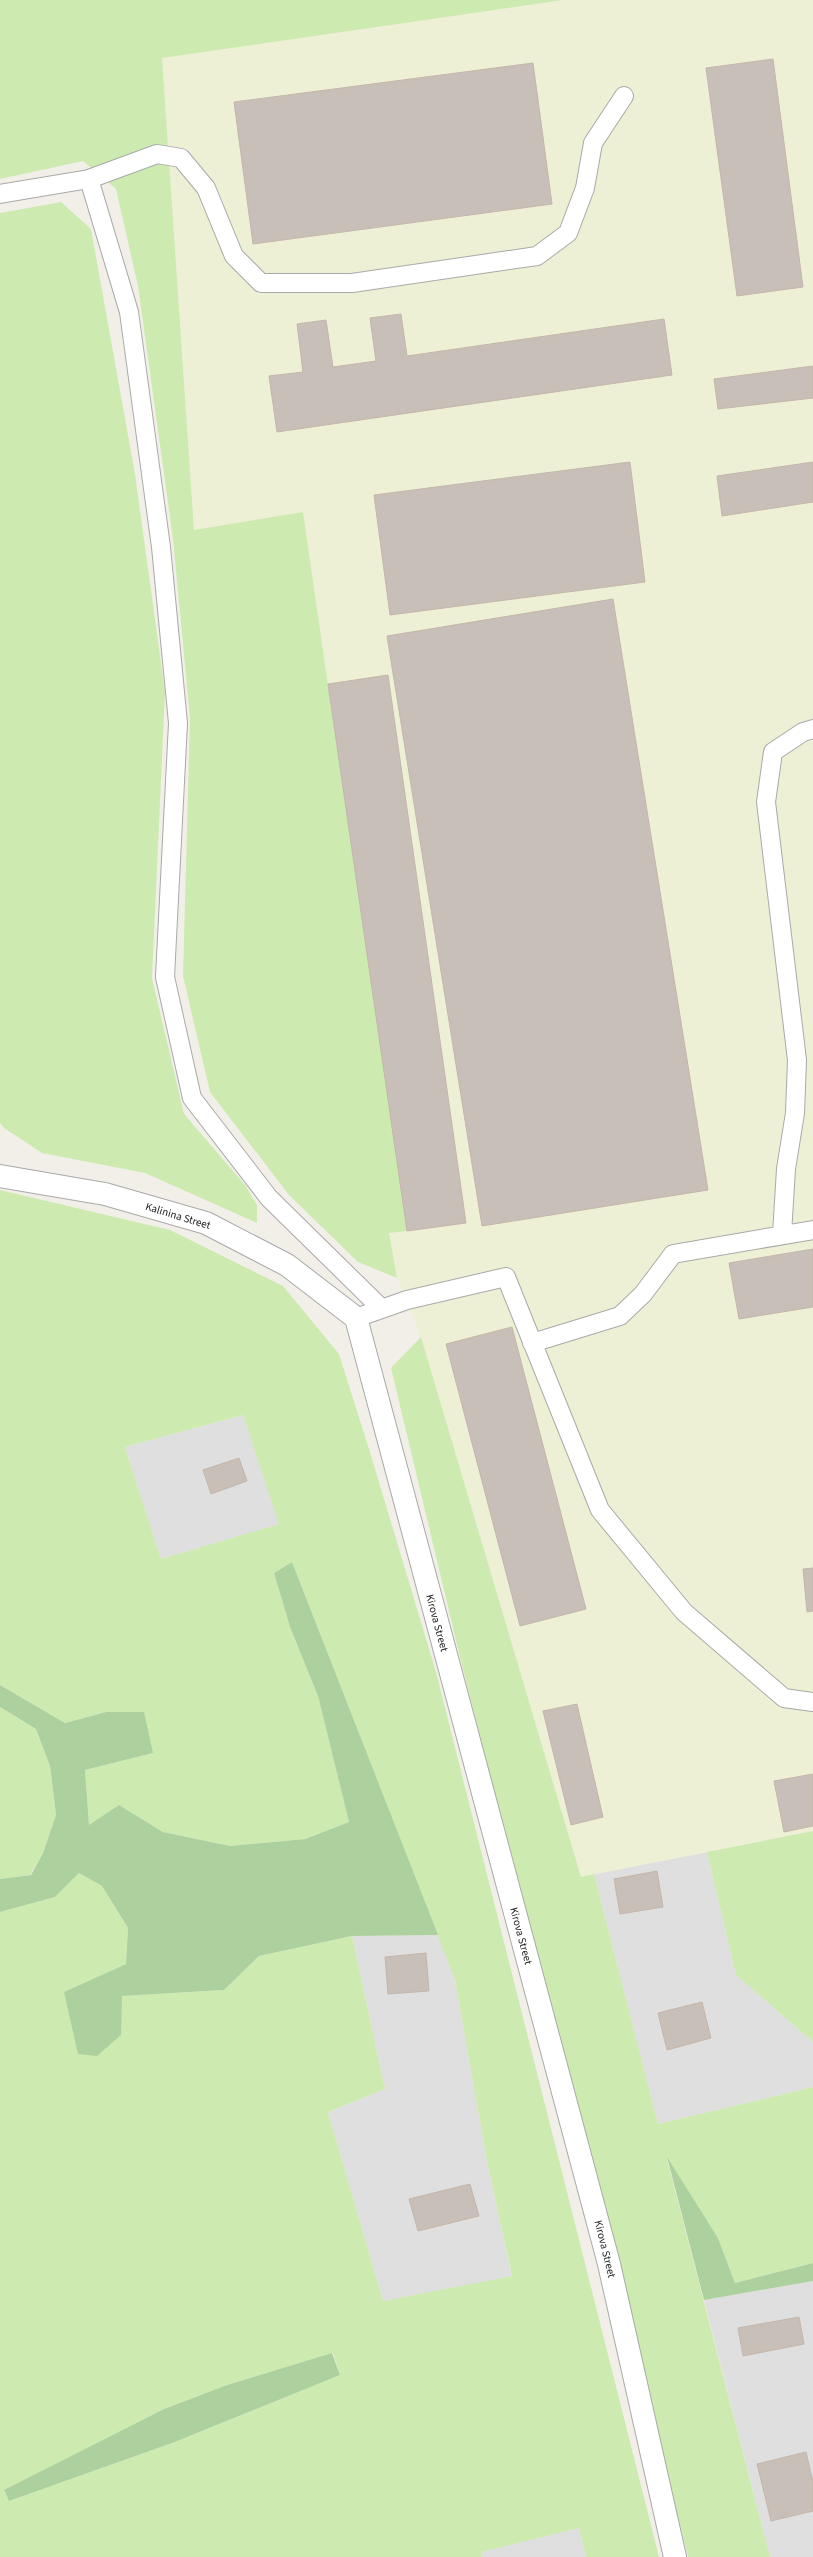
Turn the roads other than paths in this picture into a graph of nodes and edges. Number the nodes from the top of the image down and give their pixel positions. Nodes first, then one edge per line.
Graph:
1 (624, 96) dead end
2 (90, 179) junction
3 (0, 194) edge
4 (813, 729) edge
5 (0, 1176) edge
6 (813, 1230) edge
7 (782, 1234) junction
8 (382, 1309) junction
9 (356, 1318) junction
10 (532, 1343) junction
11 (813, 1702) edge
12 (675, 2557) edge

1 - 2 lane
2 - 3 lane
2 - 8 lane
4 - 7 lane
5 - 9 street, Kalinina Street
6 - 7 lane
7 - 10 lane
8 - 9 lane
8 - 10 lane
9 - 12 street, Kirova Street
10 - 11 lane

